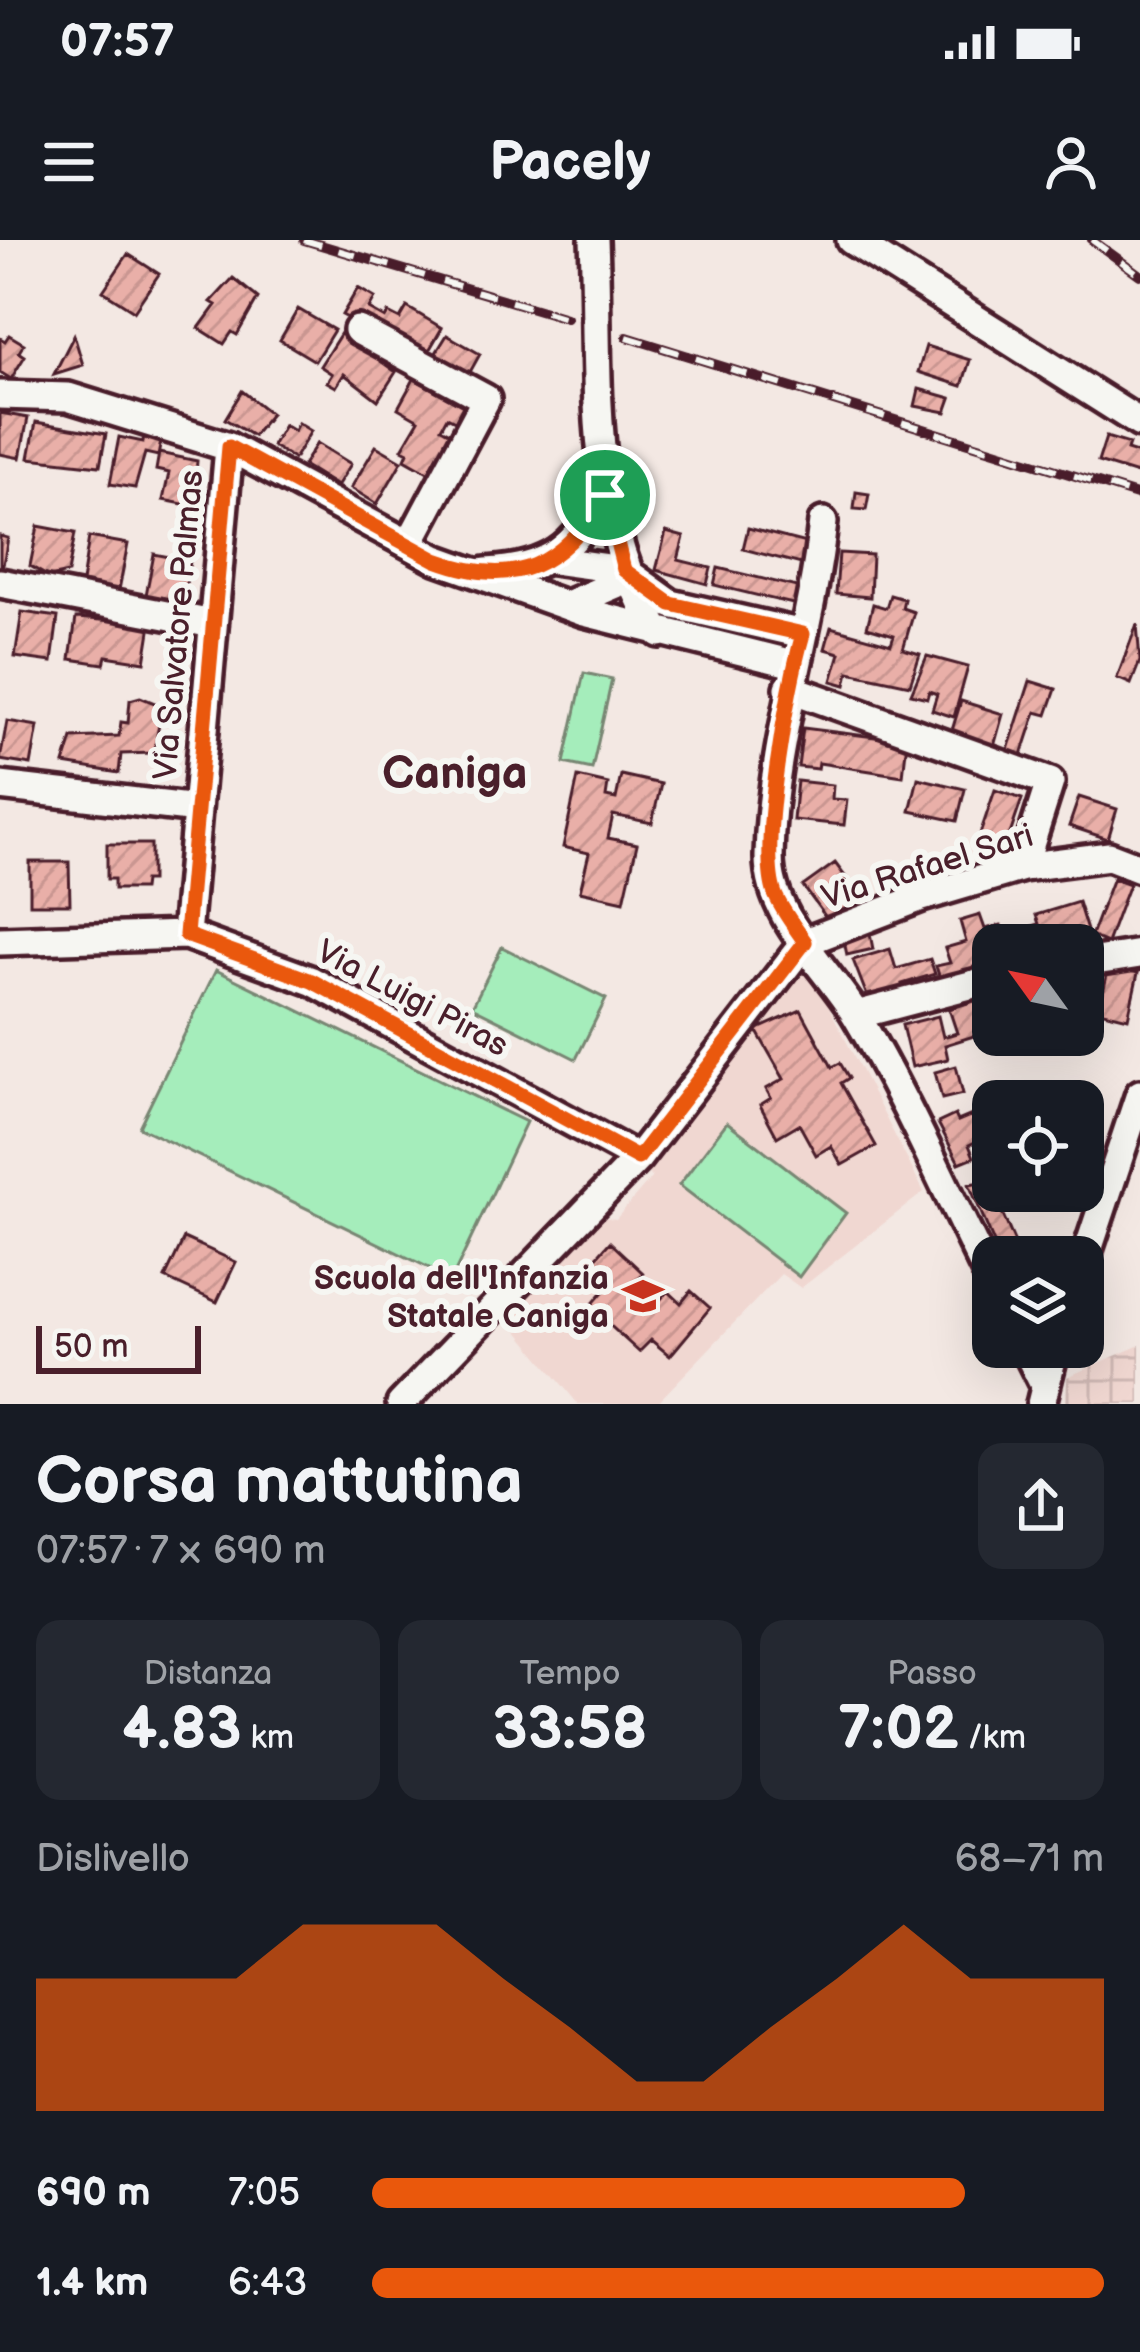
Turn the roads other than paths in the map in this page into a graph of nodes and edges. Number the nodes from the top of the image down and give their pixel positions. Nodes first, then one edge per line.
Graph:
1 (594, 240) edge
2 (851, 240) edge
3 (358, 330) dead end
4 (0, 395) edge
5 (1140, 423) edge
6 (229, 447) junction
7 (605, 495) junction
8 (823, 522) dead end
9 (409, 544) junction
10 (552, 560) junction
11 (624, 570) junction
12 (472, 573) junction
13 (0, 583) edge
14 (566, 605) junction
15 (213, 624) junction
16 (659, 633) junction
17 (803, 634) junction
18 (791, 676) junction
19 (0, 786) edge
20 (197, 809) junction
21 (1023, 867) junction
22 (1140, 868) edge
23 (186, 935) junction
24 (0, 941) edge
25 (805, 942) junction
26 (1140, 954) edge
27 (1104, 960) edge
28 (972, 985) edge
29 (856, 1015) junction
30 (1140, 1094) edge
31 (638, 1158) junction
32 (1092, 1236) edge
33 (972, 1244) edge
34 (401, 1404) edge

1 - 7 street
2 - 5 street
3 - 9 street
4 - 6 street
6 - 9 street
6 - 15 street, Via Salvatore Palmas
7 - 10 street
7 - 11 street
8 - 17 street
9 - 12 street
10 - 11 street
10 - 12 street
11 - 14 street
11 - 16 street
11 - 17 street
12 - 14 street
13 - 15 street
14 - 16 street
15 - 20 street, Via Salvatore Palmas
16 - 18 street
17 - 18 street
18 - 21 street
18 - 25 street
19 - 20 street, Via Salvatore Palmas
20 - 23 street, Via Salvatore Palmas
21 - 22 street, Via Rafael Sari
21 - 25 street, Via Rafael Sari
23 - 24 street, Via Luigi Piras
23 - 31 street, Via Luigi Piras
25 - 29 street
25 - 31 street
26 - 27 street
28 - 29 street
29 - 33 street
30 - 32 street
31 - 34 street

